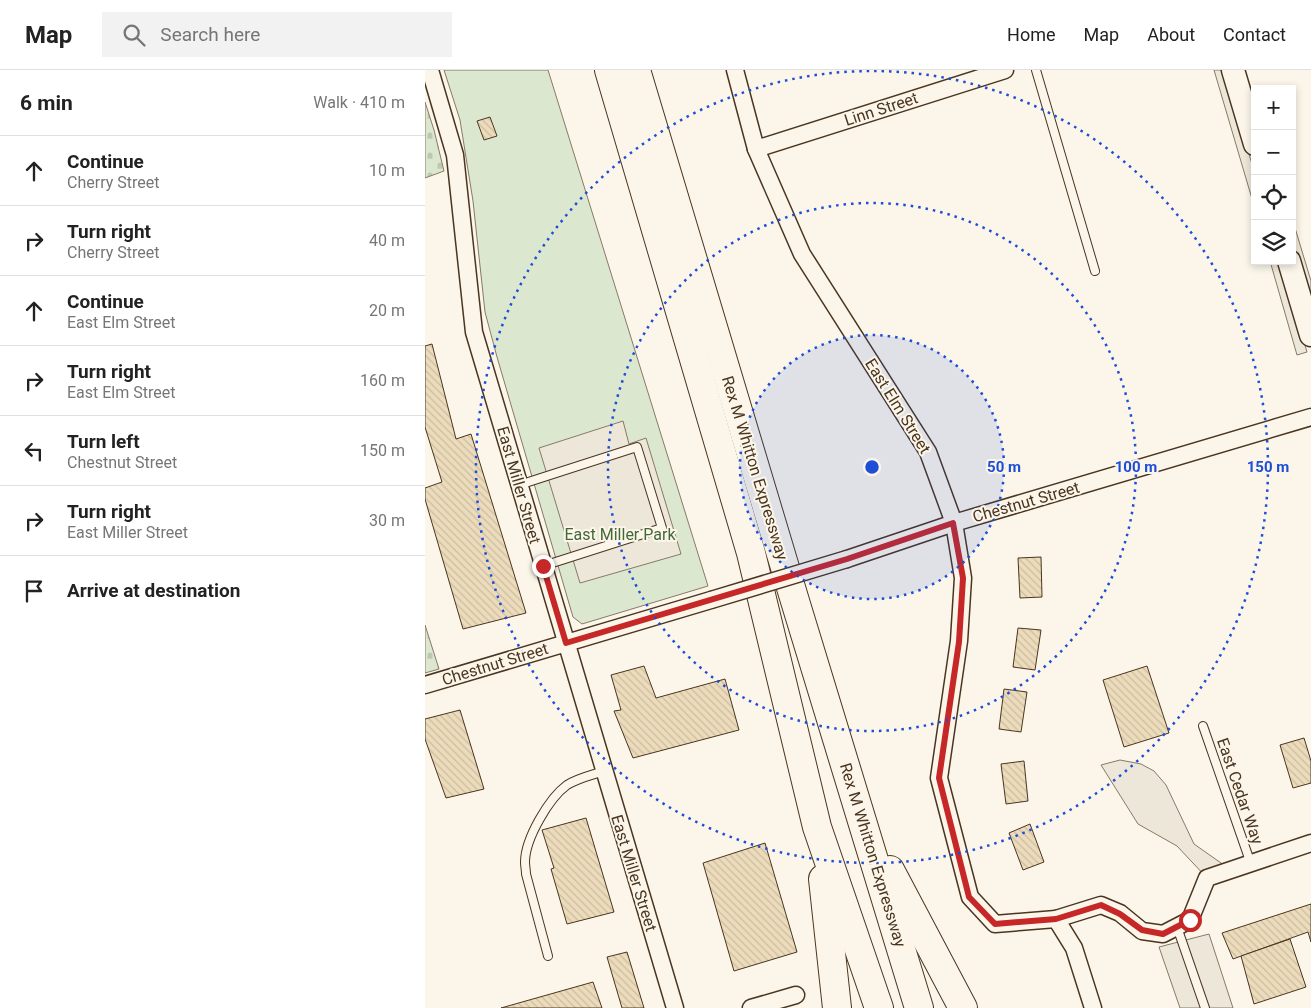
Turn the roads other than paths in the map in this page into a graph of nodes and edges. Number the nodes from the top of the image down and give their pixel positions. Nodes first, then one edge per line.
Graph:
1 (430, 70) edge
2 (596, 70) edge
3 (609, 70) edge
4 (735, 70) edge
5 (1005, 70) edge
6 (1036, 70) edge
7 (1233, 70) edge
8 (638, 73) edge
9 (1251, 131) edge
10 (756, 149) junction
11 (632, 150) junction
12 (1290, 265) edge
13 (1095, 271) dead end
14 (1311, 335) edge
15 (1311, 418) edge
16 (519, 484) junction
17 (953, 523) junction
18 (543, 566) junction
19 (566, 643) junction
20 (425, 685) edge
21 (1203, 726) dead end
22 (604, 770) junction
23 (859, 811) junction
24 (817, 827) junction
25 (1311, 843) edge
26 (1251, 864) junction
27 (1056, 919) junction
28 (1177, 927) junction
29 (549, 956) dead end
30 (795, 995) dead end
31 (675, 1008) edge
32 (751, 1008) edge
33 (837, 1008) edge
34 (879, 1008) edge
35 (919, 1008) edge
36 (963, 1008) edge
37 (1093, 1008) edge
38 (1205, 1008) edge

1 - 16 street, East Miller Street
2 - 11 highway
3 - 11 highway, Rex M Whitton Expressway
4 - 10 street, East Elm Street
5 - 10 street, Linn Street
6 - 13 lane
7 - 9 main road
8 - 23 highway, Rex M Whitton Expressway
10 - 17 street, East Elm Street
11 - 24 highway, Rex M Whitton Expressway
12 - 14 main road
15 - 17 street, Chestnut Street
16 - 18 street, East Miller Street
16 - 18 lane
17 - 19 street, Chestnut Street, bridge
17 - 27 street, East Elm Street
18 - 19 street, East Miller Street
19 - 20 street, Chestnut Street
19 - 22 street, East Miller Street
21 - 26 lane, East Cedar Way
22 - 29 lane
22 - 31 street, East Miller Street
23 - 35 highway, Rex M Whitton Expressway
23 - 36 highway
24 - 33 highway
24 - 34 highway, Rex M Whitton Expressway
25 - 26 street
26 - 28 street
27 - 28 street
27 - 37 street
28 - 38 lane
30 - 32 street

